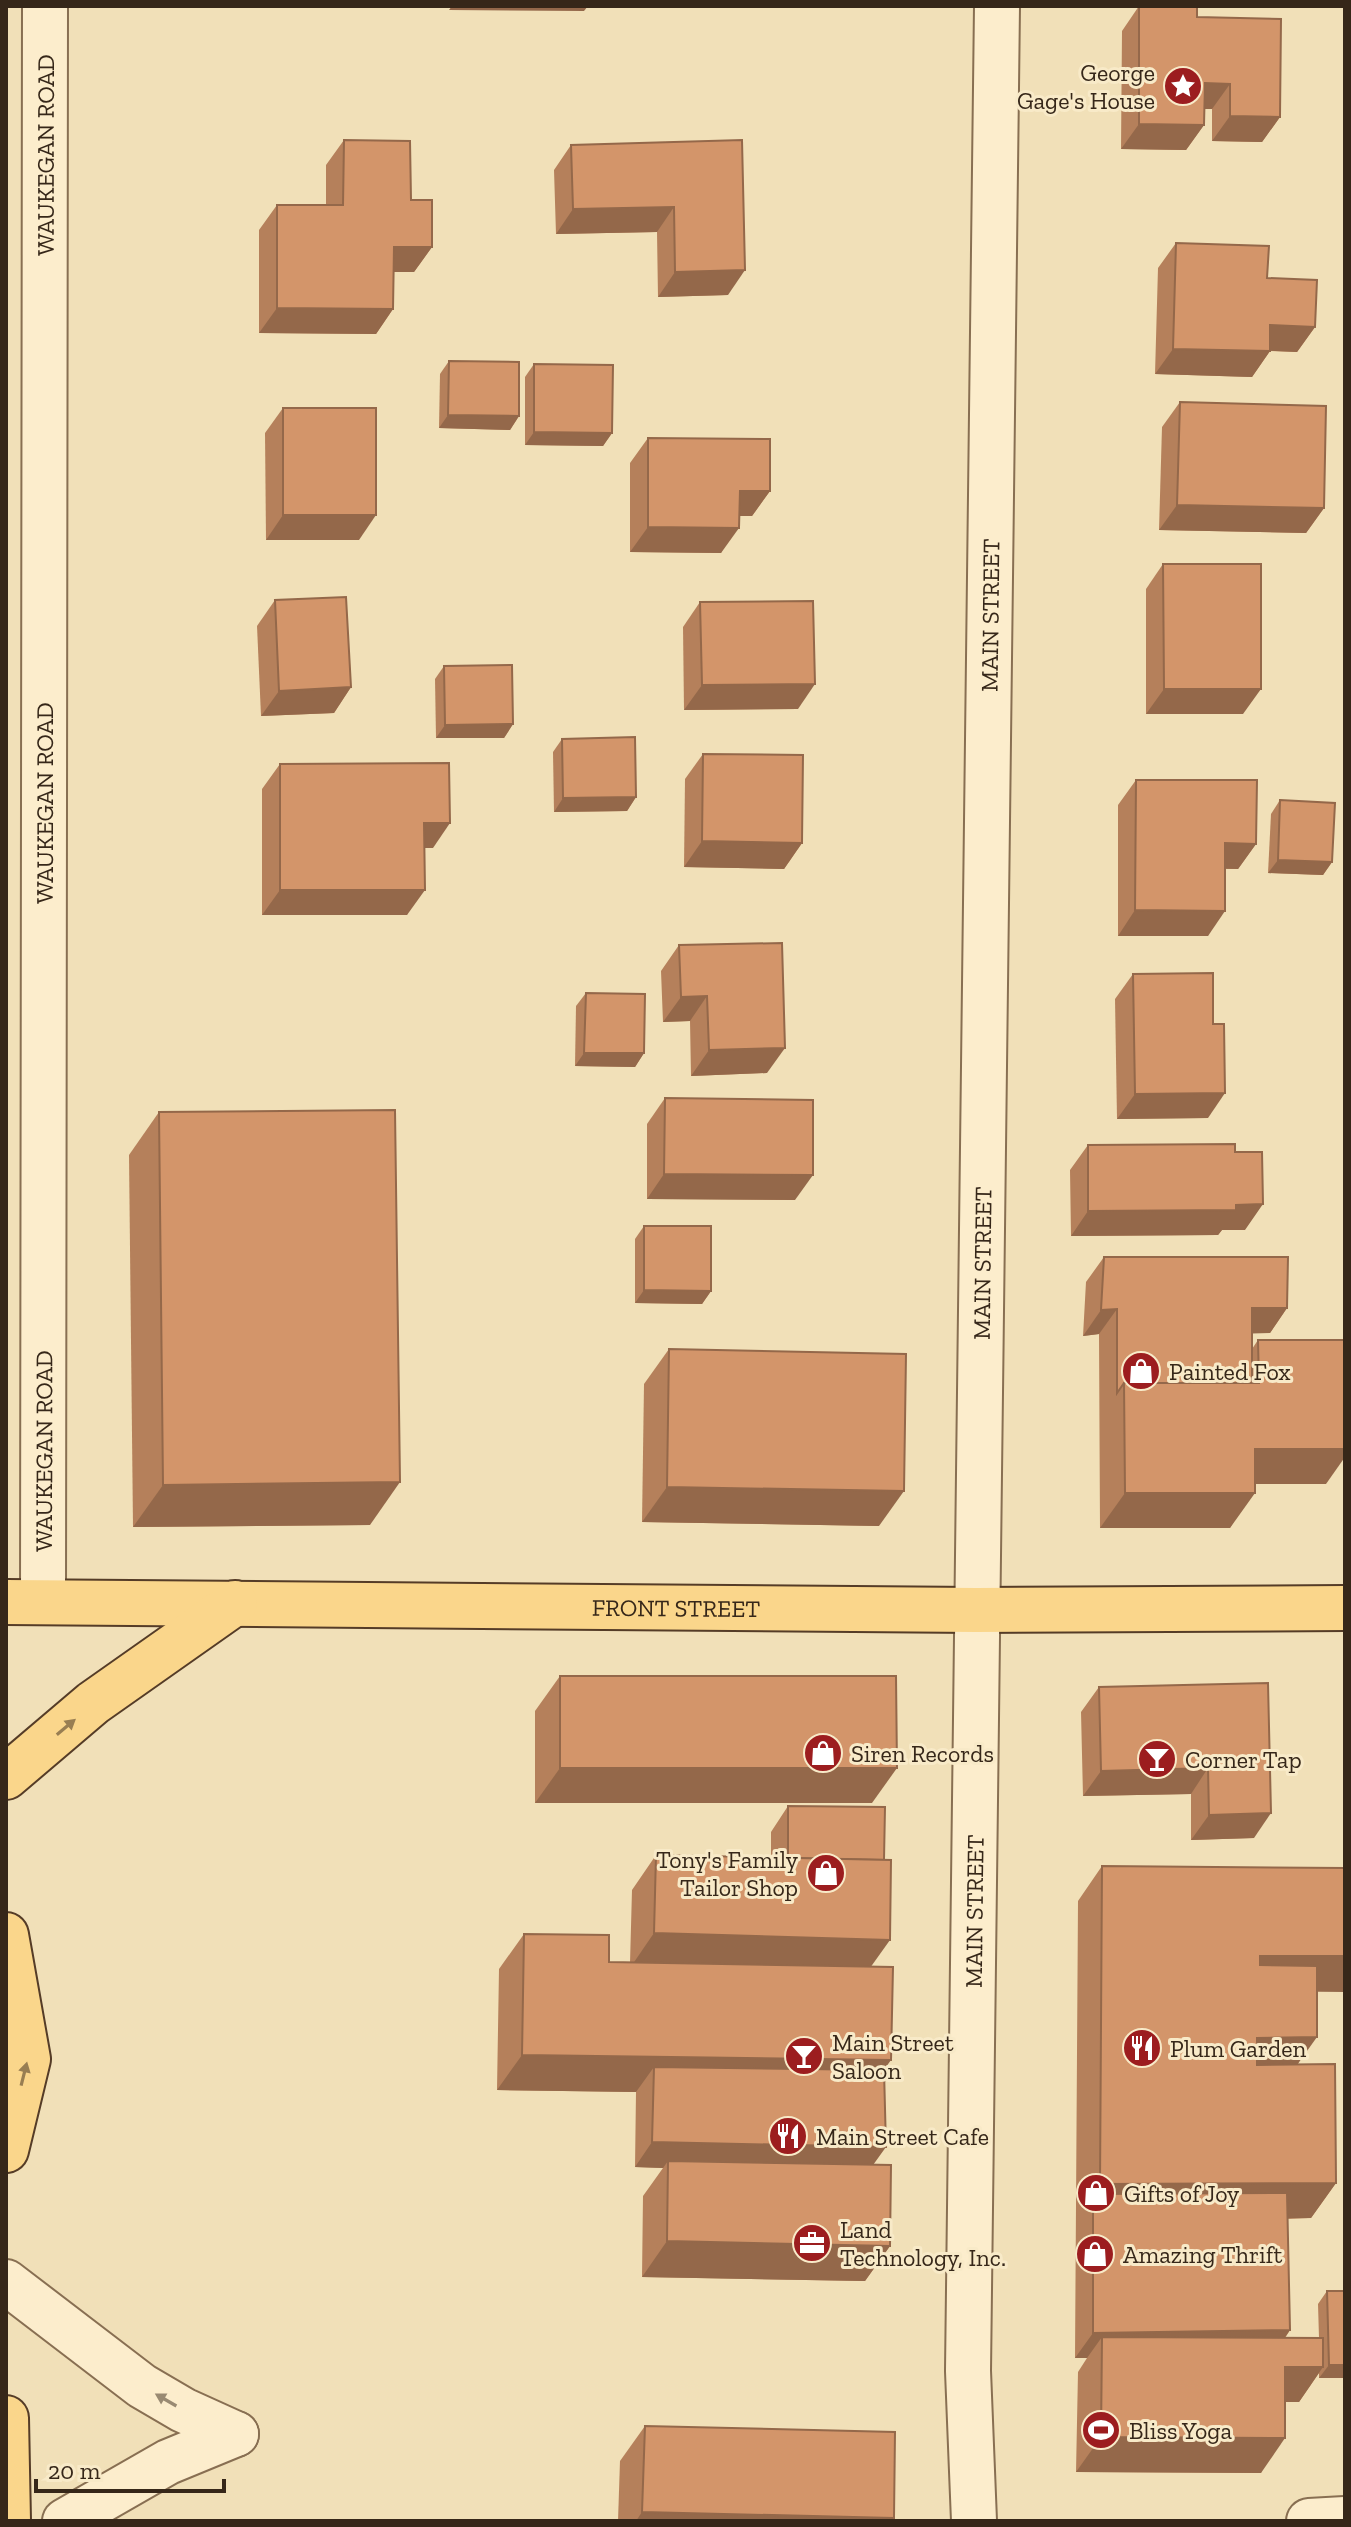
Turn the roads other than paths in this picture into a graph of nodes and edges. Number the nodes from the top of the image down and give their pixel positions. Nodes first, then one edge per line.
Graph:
1 (45, 6) edge
2 (997, 6) edge
3 (24, 1602) edge
4 (235, 1603) junction
5 (1345, 1608) edge
6 (976, 1610) junction
7 (6, 1777) edge
8 (6, 1935) edge
9 (6, 2150) edge
10 (6, 2282) edge
11 (6, 2418) edge
12 (7, 2509) edge
13 (1345, 2519) edge
14 (65, 2521) edge
15 (974, 2521) edge
16 (1309, 2521) edge

1 - 3 street, WAUKEGAN ROAD
2 - 6 street, MAIN STREET
3 - 4 main road, FRONT STREET
4 - 6 main road, FRONT STREET
7 -> 4 main road
5 - 6 main road, FRONT STREET
6 - 15 street, MAIN STREET
9 -> 8 main road
14 -> 10 street
11 - 12 main road
13 - 16 street

